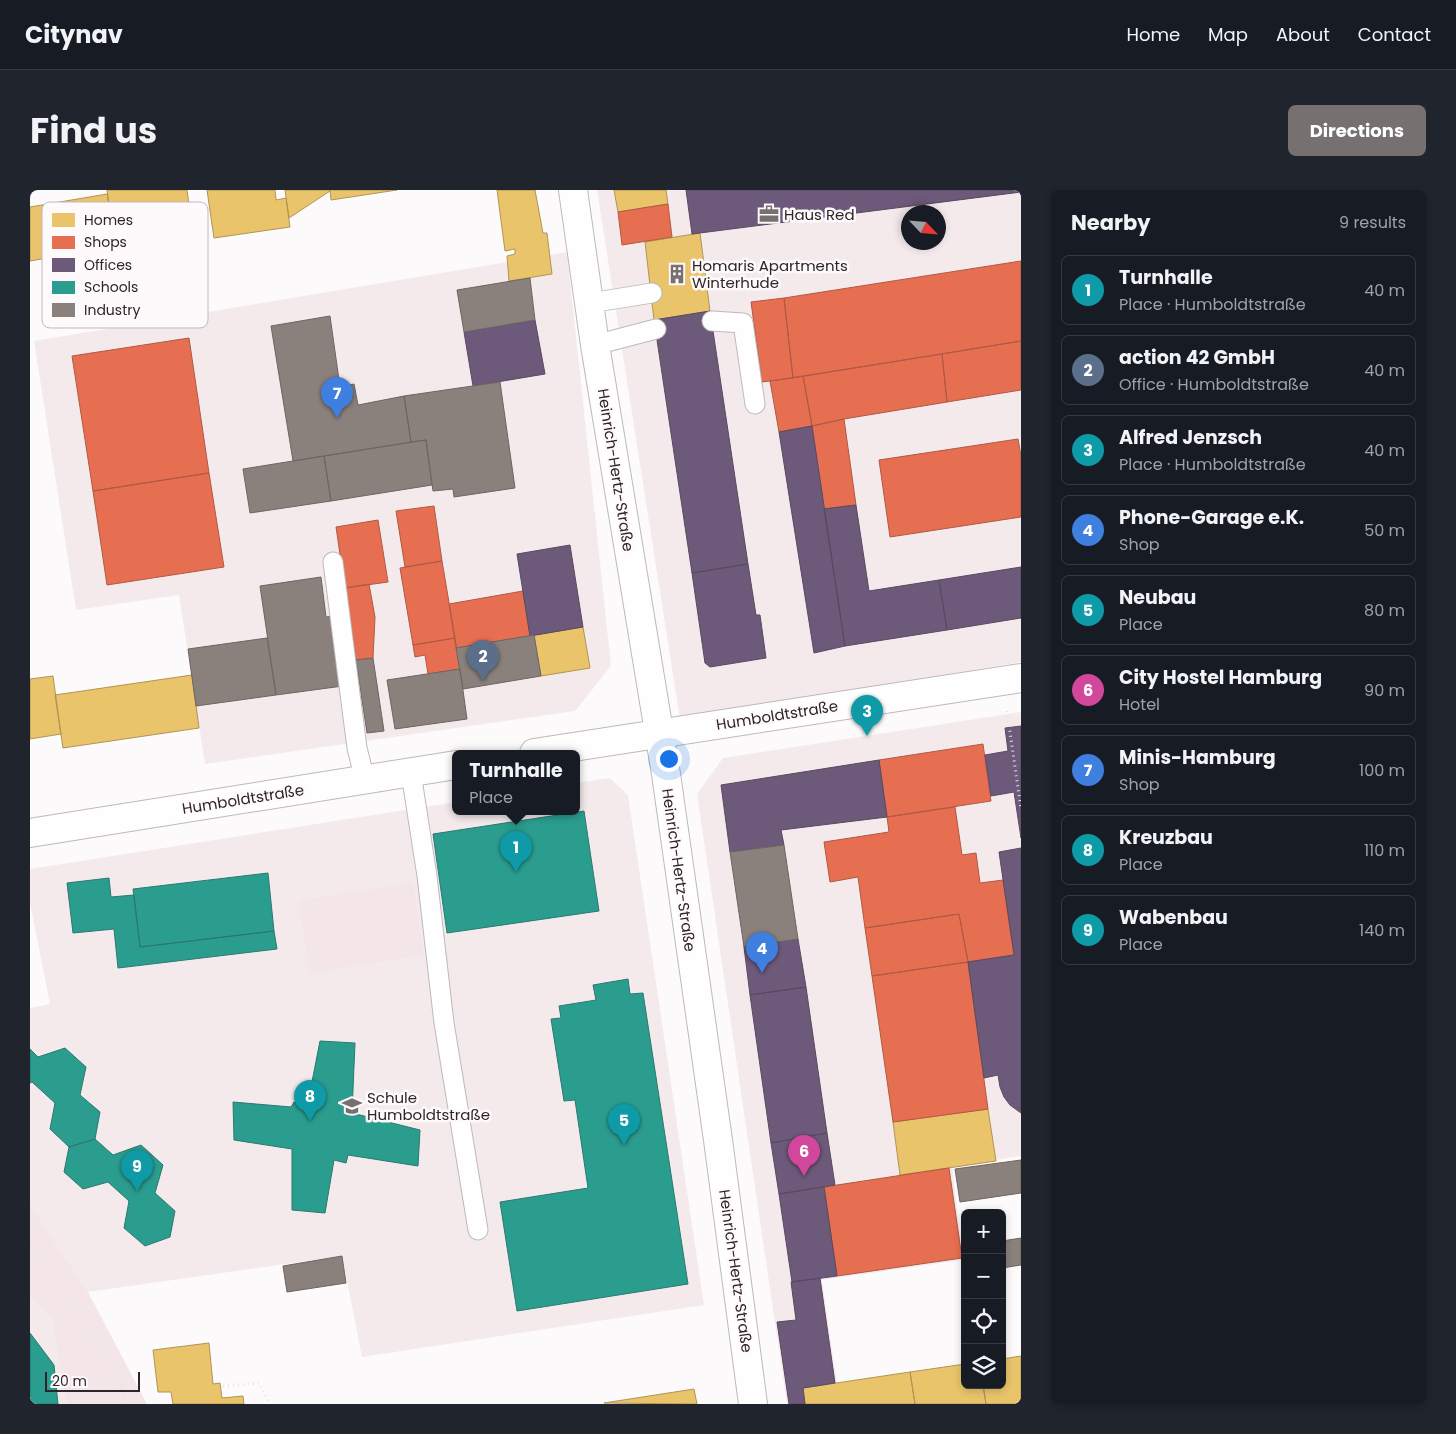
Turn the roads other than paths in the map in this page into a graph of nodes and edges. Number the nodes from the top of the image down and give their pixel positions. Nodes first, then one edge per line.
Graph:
1 (573, 190) edge
2 (652, 293) dead end
3 (590, 303) junction
4 (712, 321) dead end
5 (656, 329) dead end
6 (595, 344) junction
7 (754, 404) dead end
8 (333, 562) dead end
9 (1012, 680) edge
10 (659, 734) junction
11 (554, 750) edge
12 (452, 767) edge
13 (411, 773) junction
14 (364, 780) junction
15 (30, 833) edge
16 (478, 1230) dead end
17 (753, 1404) edge

1 - 3 street, Heinrich-Hertz-Straße
2 - 3 lane
3 - 6 street, Heinrich-Hertz-Straße
4 - 7 lane
5 - 6 lane
6 - 10 street, Heinrich-Hertz-Straße
8 - 14 lane
9 - 10 street, Humboldtstraße
10 - 11 street, Humboldtstraße
10 - 17 street, Heinrich-Hertz-Straße
12 - 13 street, Humboldtstraße
13 - 14 street, Humboldtstraße
13 - 16 lane
14 - 15 street, Humboldtstraße

